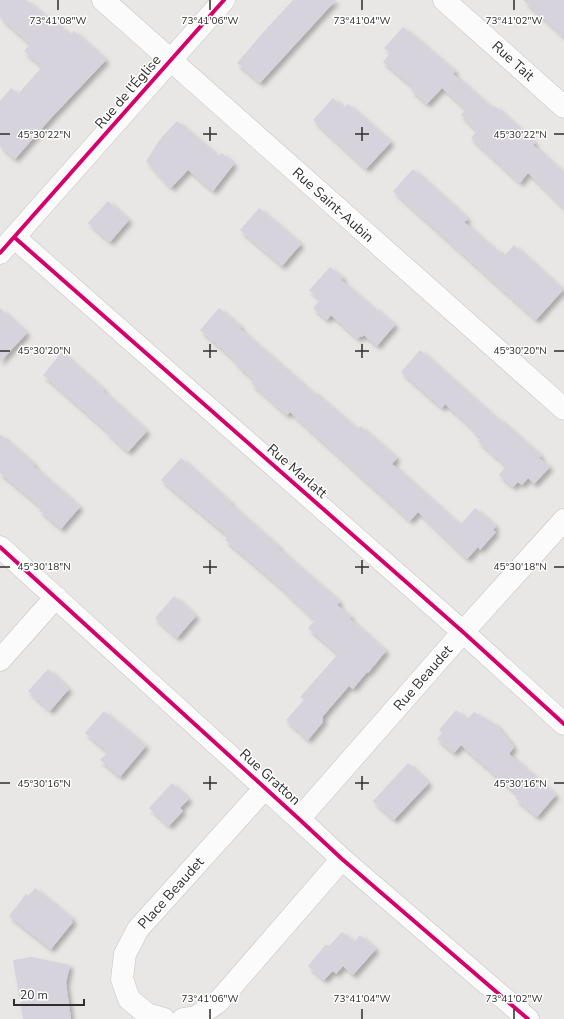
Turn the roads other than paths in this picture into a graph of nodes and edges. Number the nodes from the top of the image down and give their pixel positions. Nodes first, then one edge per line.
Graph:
1 (103, 0) edge
2 (224, 0) edge
3 (444, 0) edge
4 (170, 60) junction
5 (564, 107) edge
6 (14, 237) junction
7 (0, 253) edge
8 (564, 409) edge
9 (564, 520) edge
10 (0, 547) edge
11 (56, 597) junction
12 (463, 632) junction
13 (0, 660) edge
14 (564, 724) edge
15 (265, 788) junction
16 (299, 819) junction
17 (342, 859) junction
18 (164, 1019) edge
19 (183, 1019) edge
20 (528, 1019) edge

1 - 4 street, Rue Saint-Aubin
2 - 4 street, Rue de l'Église
3 - 5 street, Rue Tait
4 - 6 street, Rue de l'Église
4 - 8 street, Rue Saint-Aubin
6 - 7 street, Rue de l'Église
6 - 12 street, Rue Marlatt
9 - 12 street, Rue Beaudet
10 - 11 street, Rue Gratton
11 - 13 street
11 - 15 street, Rue Gratton
12 - 14 street, Rue Marlatt
12 - 16 street, Rue Beaudet
15 - 16 street, Rue Gratton
15 - 18 street, Place Beaudet
16 - 17 street, Rue Gratton
17 - 19 street
17 - 20 street, Rue Gratton

